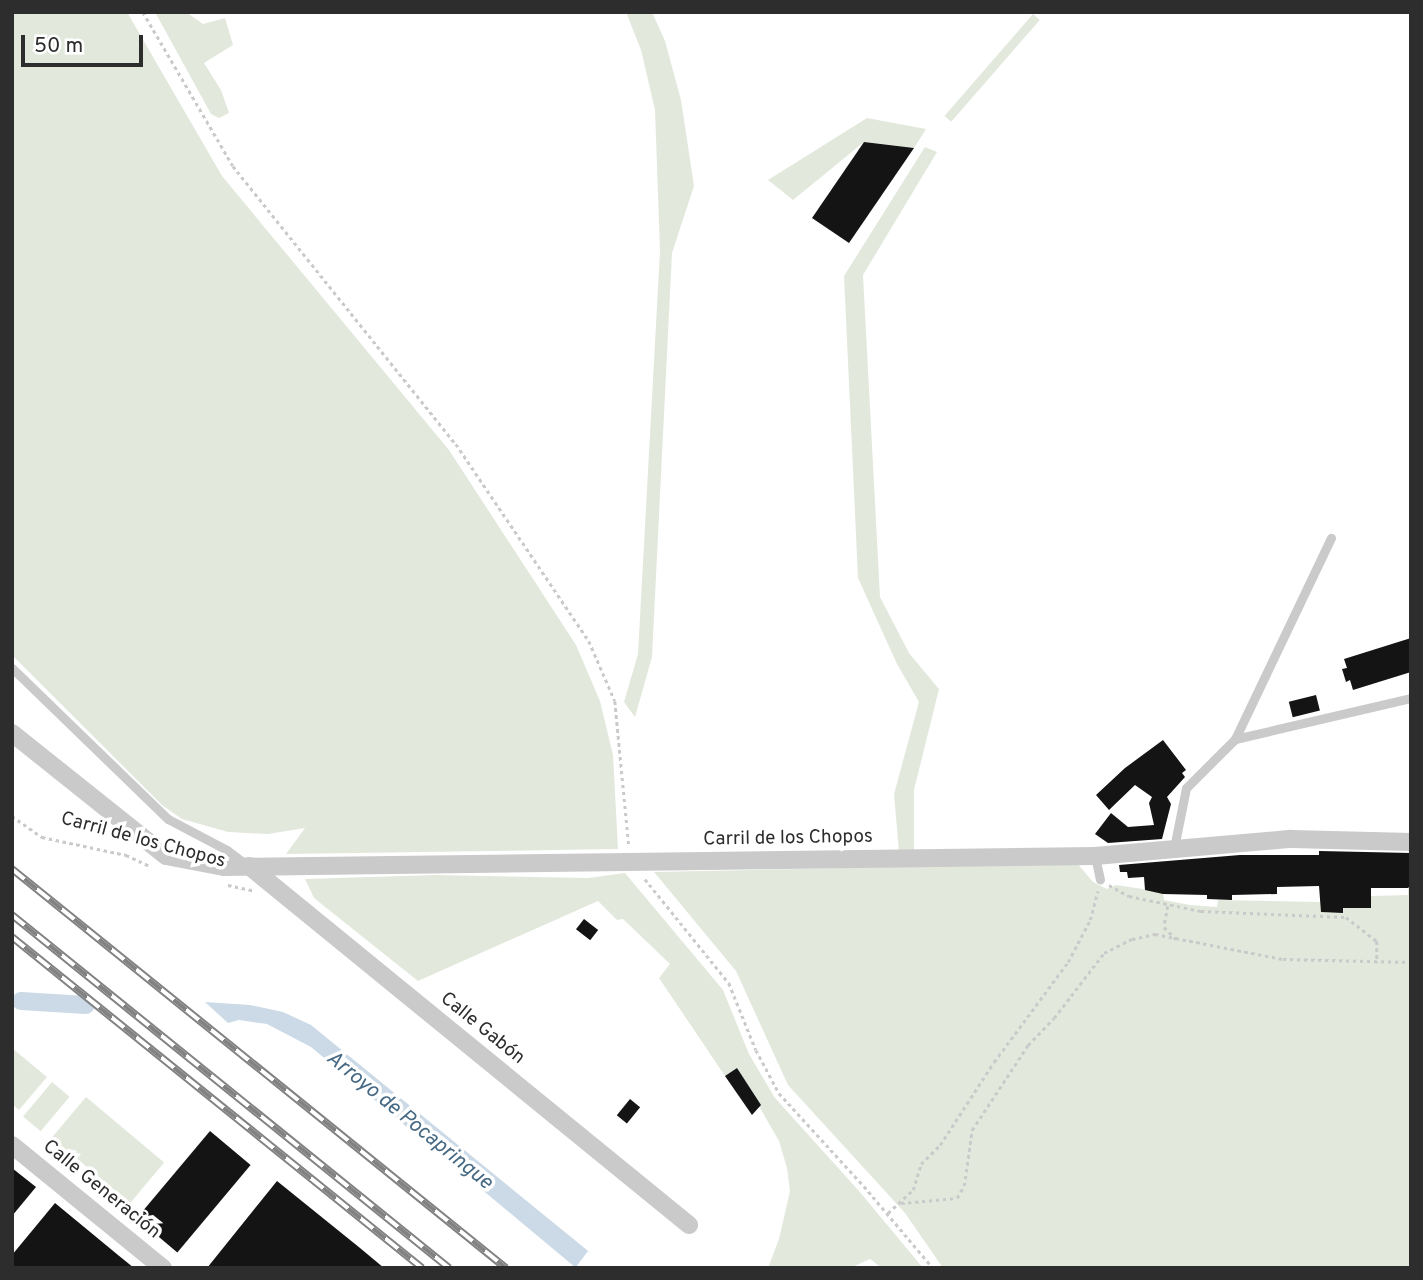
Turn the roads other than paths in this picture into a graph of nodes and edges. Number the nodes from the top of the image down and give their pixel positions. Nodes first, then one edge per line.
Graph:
1 (1331, 538) dead end
2 (12, 668) edge
3 (1411, 698) edge
4 (12, 733) edge
5 (1234, 739) junction
6 (1411, 842) edge
7 (1174, 848) junction
8 (1095, 856) junction
9 (248, 866) junction
10 (1100, 879) road end
11 (12, 1145) edge
12 (689, 1225) dead end
13 (163, 1268) edge

1 - 5 lane
2 - 9 lane
3 - 5 lane
4 - 9 street, Carril de los Chopos
5 - 7 lane
6 - 7 street, Carril de los Chopos
7 - 8 street, Carril de los Chopos
8 - 9 street, Carril de los Chopos
8 - 10 lane
9 - 12 street, Calle Gabón
11 - 13 street, Calle Generación

